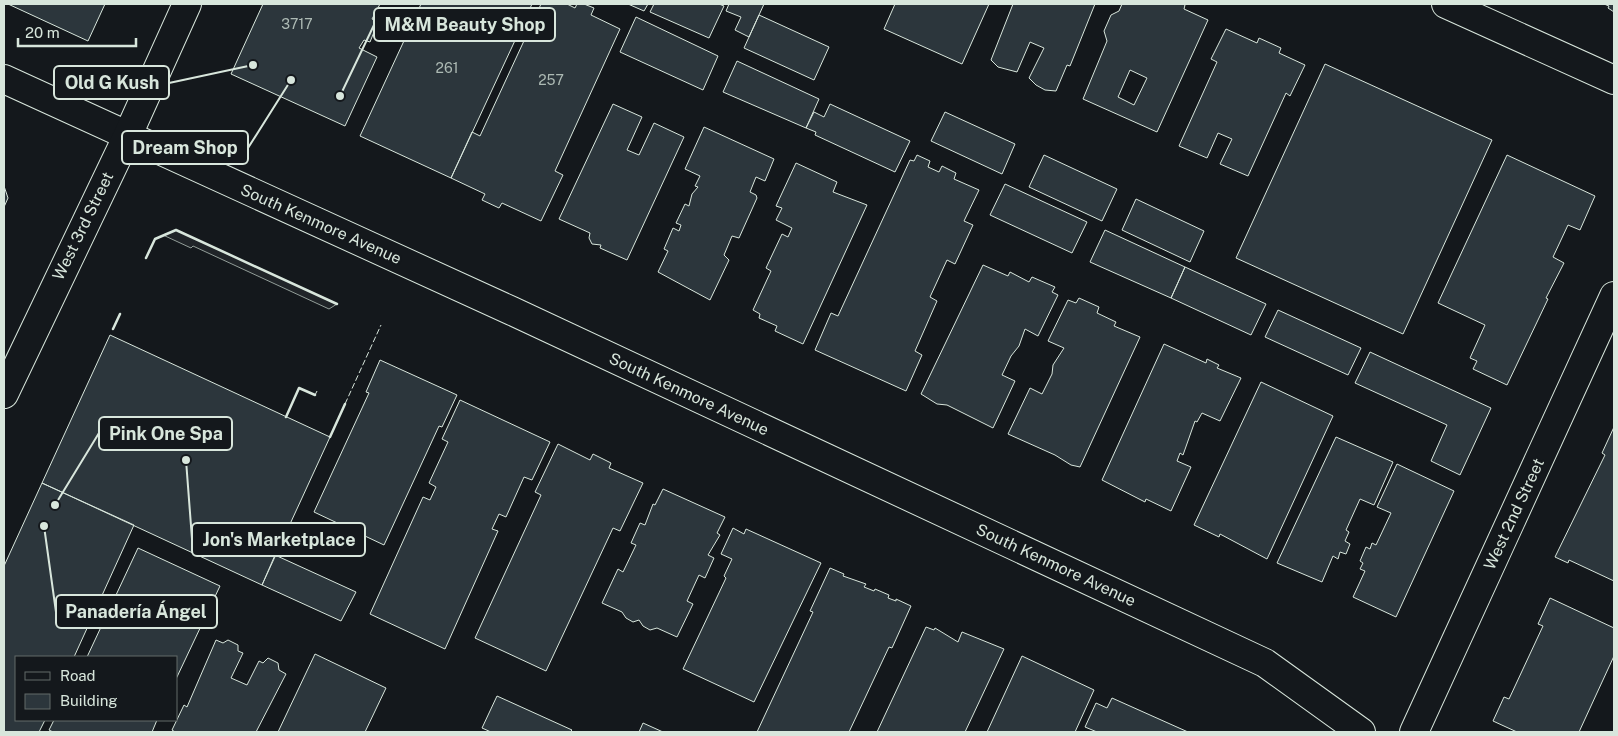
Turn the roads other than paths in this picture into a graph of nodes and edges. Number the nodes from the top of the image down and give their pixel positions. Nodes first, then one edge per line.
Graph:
1 (187, 4) edge
2 (1446, 4) edge
3 (4, 79) edge
4 (1614, 80) edge
5 (127, 137) junction
6 (1614, 296) edge
7 (1606, 334) edge
8 (4, 394) edge
9 (1361, 732) edge
10 (1414, 732) edge

1 - 5 street, West 3rd Street
2 - 4 street
3 - 5 street, South Kenmore Avenue
5 - 8 street, West 3rd Street
5 - 9 street, South Kenmore Avenue
6 - 7 street, West 2nd Street
7 - 10 street, West 2nd Street

